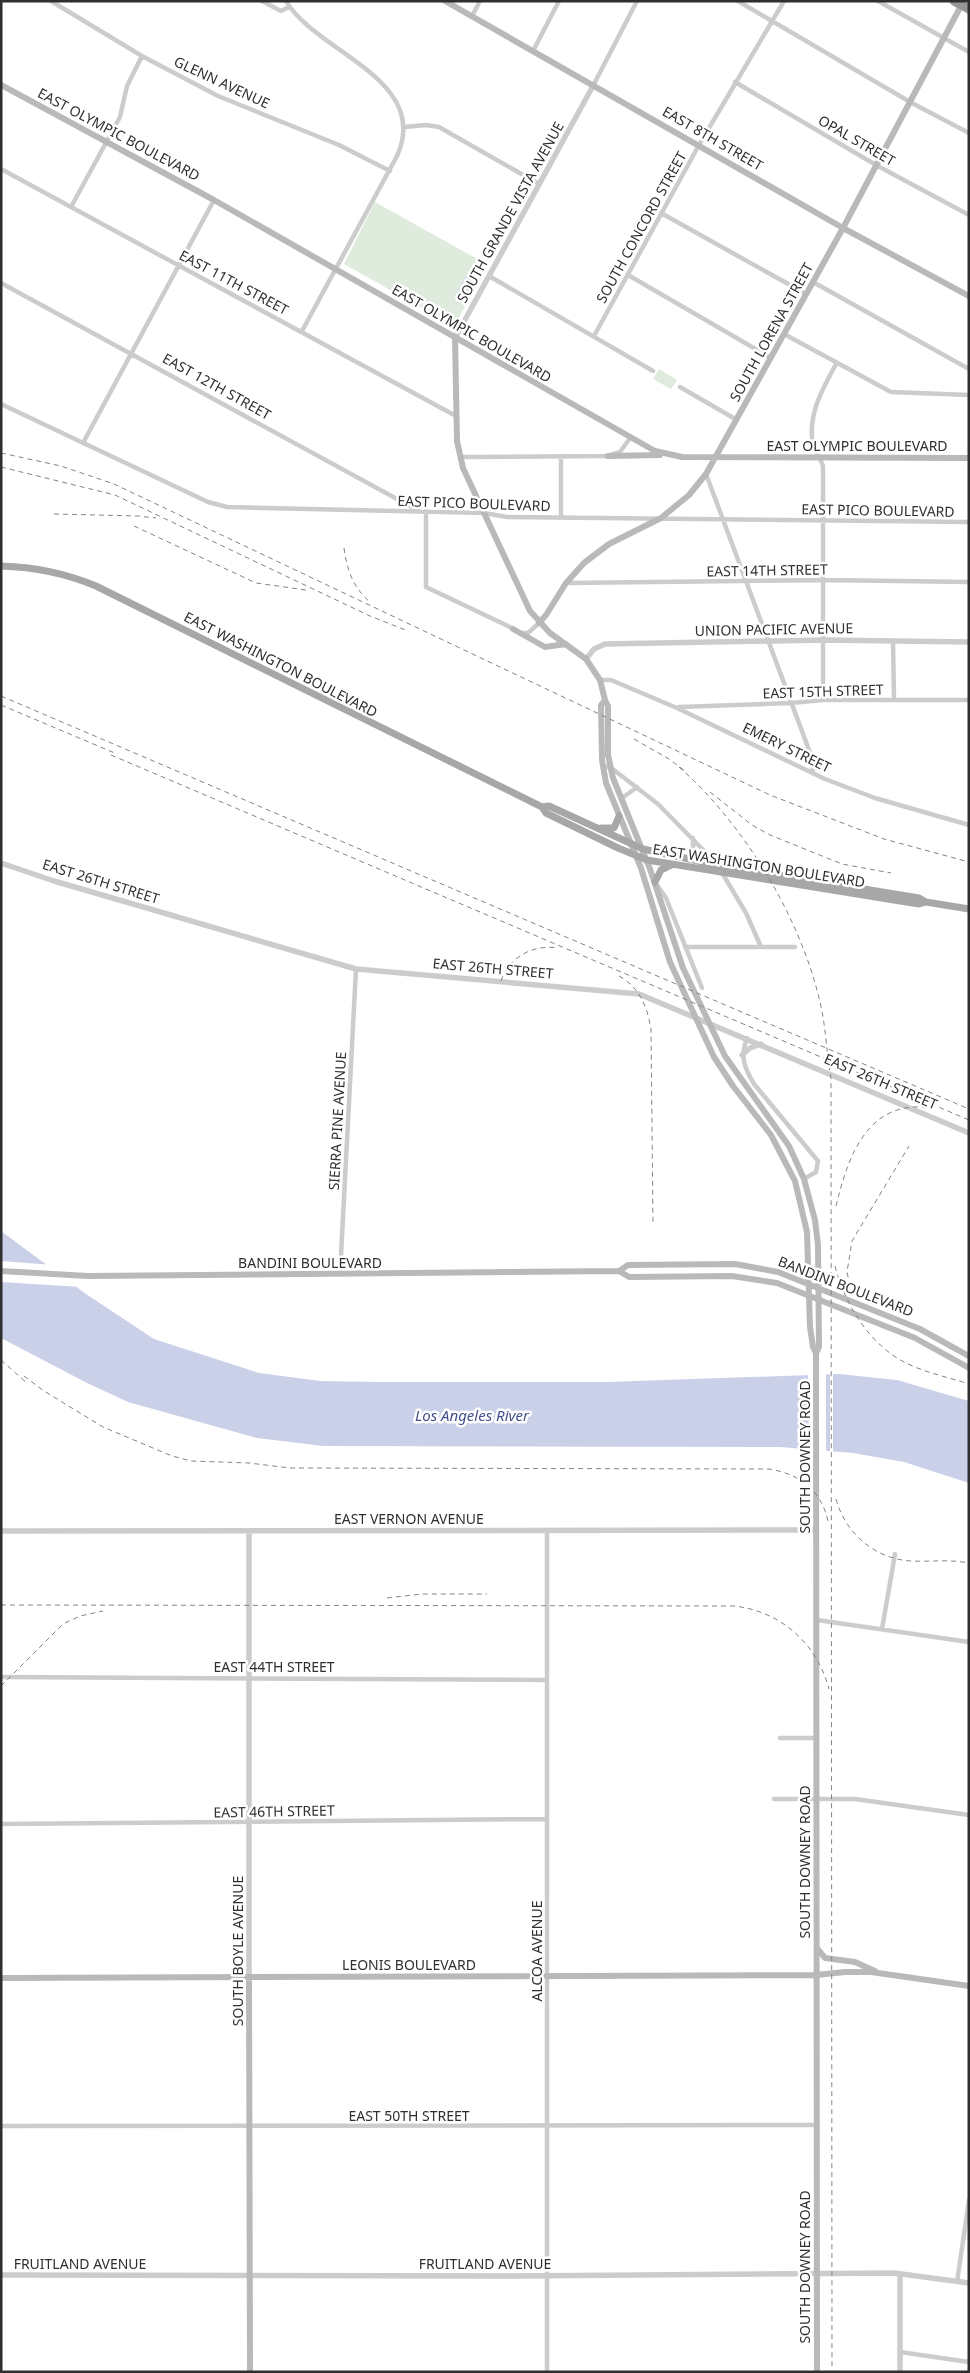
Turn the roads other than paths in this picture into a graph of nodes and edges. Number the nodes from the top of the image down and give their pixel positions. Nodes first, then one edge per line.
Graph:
1 (51, 1) edge
2 (262, 1) edge
3 (286, 1) edge
4 (445, 1) edge
5 (480, 1) edge
6 (559, 1) edge
7 (638, 1) edge
8 (738, 1) edge
9 (784, 1) edge
10 (878, 1) edge
11 (954, 1) edge
12 (964, 1) edge
13 (289, 7) junction
14 (969, 9) edge
15 (472, 16) junction
16 (771, 21) junction
17 (944, 38) junction
18 (533, 51) junction
19 (969, 52) edge
20 (142, 56) junction
21 (735, 82) junction
22 (594, 84) junction
23 (1, 85) edge
24 (910, 102) junction
25 (404, 127) junction
26 (969, 133) edge
27 (107, 142) junction
28 (699, 145) junction
29 (876, 165) junction
30 (1, 169) edge
31 (390, 171) junction
32 (539, 184) junction
33 (214, 200) junction
34 (72, 207) junction
35 (661, 213) junction
36 (969, 215) edge
37 (843, 228) junction
38 (179, 266) junction
39 (335, 269) junction
40 (628, 275) junction
41 (489, 276) junction
42 (813, 282) junction
43 (1, 283) edge
44 (806, 294) junction
45 (969, 296) edge
46 (302, 331) junction
47 (784, 334) junction
48 (594, 336) junction
49 (455, 338) junction
50 (131, 352) junction
51 (771, 358) junction
52 (836, 364) junction
53 (969, 369) edge
54 (653, 371) dead end
55 (680, 387) dead end
56 (969, 394) edge
57 (1, 404) edge
58 (456, 416) junction
59 (736, 420) junction
60 (630, 438) junction
61 (83, 443) junction
62 (666, 455) junction
63 (460, 456) junction
64 (561, 456) junction
65 (608, 456) junction
66 (820, 456) junction
67 (716, 457) junction
68 (969, 458) edge
69 (706, 474) junction
70 (423, 511) junction
71 (484, 513) junction
72 (561, 518) junction
73 (661, 518) junction
74 (723, 519) junction
75 (824, 521) junction
76 (969, 522) edge
77 (1, 566) edge
78 (824, 580) junction
79 (746, 582) junction
80 (969, 582) edge
81 (566, 583) junction
82 (539, 623) junction
83 (513, 629) junction
84 (824, 640) junction
85 (767, 641) junction
86 (893, 641) junction
87 (969, 642) edge
88 (566, 644) junction
89 (586, 659) junction
90 (600, 680) junction
91 (605, 700) junction
92 (823, 700) junction
93 (894, 700) junction
94 (969, 700) edge
95 (791, 704) junction
96 (677, 708) junction
97 (603, 767) junction
98 (610, 767) junction
99 (813, 773) junction
100 (637, 787) junction
101 (621, 799) junction
102 (542, 807) junction
103 (619, 816) junction
104 (969, 825) edge
105 (596, 828) junction
106 (692, 838) junction
107 (631, 844) junction
108 (642, 849) junction
109 (636, 856) junction
110 (687, 859) junction
111 (647, 860) junction
112 (1, 863) edge
113 (672, 865) junction
114 (718, 865) junction
115 (722, 872) junction
116 (655, 882) junction
117 (926, 902) junction
118 (969, 909) edge
119 (686, 947) junction
120 (761, 947) junction
121 (795, 947) dead end
122 (356, 969) junction
123 (702, 988) dead end
124 (747, 1038) junction
125 (761, 1044) junction
126 (742, 1055) junction
127 (969, 1133) edge
128 (804, 1179) junction
129 (1, 1271) edge
130 (619, 1271) junction
131 (340, 1274) junction
132 (809, 1284) junction
133 (818, 1288) junction
134 (809, 1295) junction
135 (818, 1298) junction
136 (832, 1304) junction
137 (819, 1320) junction
138 (816, 1353) junction
139 (969, 1356) edge
140 (969, 1368) edge
141 (546, 1530) junction
142 (816, 1530) junction
143 (1, 1531) edge
144 (249, 1531) junction
145 (895, 1554) dead end
146 (817, 1620) junction
147 (882, 1629) junction
148 (969, 1642) edge
149 (1, 1677) edge
150 (249, 1677) junction
151 (547, 1680) junction
152 (780, 1738) dead end
153 (817, 1738) junction
154 (774, 1799) dead end
155 (816, 1799) junction
156 (969, 1815) edge
157 (547, 1819) junction
158 (249, 1823) junction
159 (1, 1824) edge
160 (817, 1948) junction
161 (878, 1973) junction
162 (816, 1975) junction
163 (548, 1976) junction
164 (249, 1977) junction
165 (1, 1978) edge
166 (969, 1986) edge
167 (817, 2125) junction
168 (1, 2126) edge
169 (250, 2126) junction
170 (547, 2126) junction
171 (969, 2200) edge
172 (817, 2273) junction
173 (900, 2274) junction
174 (1, 2275) edge
175 (250, 2275) junction
176 (547, 2276) junction
177 (957, 2282) junction
178 (969, 2284) edge
179 (900, 2352) junction
180 (969, 2362) edge
181 (250, 2372) edge
182 (547, 2372) edge
183 (817, 2372) edge
184 (900, 2372) edge

1 - 20 street, GLENN AVENUE
2 - 13 street
3 - 13 street
4 - 15 main road, EAST 8TH STREET
5 - 15 street
6 - 18 street
7 - 22 street, SOUTH GRANDE VISTA AVENUE
8 - 16 street
9 - 16 street, SOUTH CONCORD STREET
10 - 17 street
11 - 14 highway
12 - 17 main road, SOUTH LORENA STREET
13 - 25 street
15 - 18 main road, EAST 8TH STREET
16 - 21 street, SOUTH CONCORD STREET
16 - 24 street
17 - 19 street
17 - 24 main road, SOUTH LORENA STREET
18 - 22 main road, EAST 8TH STREET
20 - 27 street
20 - 31 street, GLENN AVENUE
21 - 28 street, SOUTH CONCORD STREET
21 - 29 street, OPAL STREET
22 - 28 main road, EAST 8TH STREET
22 - 32 street, SOUTH GRANDE VISTA AVENUE
23 - 27 main road, EAST OLYMPIC BOULEVARD
24 - 26 street
24 - 29 main road, SOUTH LORENA STREET
25 - 31 street
25 - 32 street
27 - 33 main road, EAST OLYMPIC BOULEVARD
27 - 34 street
28 - 35 street, SOUTH CONCORD STREET
28 - 37 main road, EAST 8TH STREET
29 - 36 street, OPAL STREET
29 - 37 main road, SOUTH LORENA STREET
30 - 34 street, EAST 11TH STREET
31 - 39 street
32 - 41 street, SOUTH GRANDE VISTA AVENUE
33 - 38 street
33 - 39 main road, EAST OLYMPIC BOULEVARD
34 - 38 street, EAST 11TH STREET
35 - 40 street, SOUTH CONCORD STREET
35 - 44 street
37 - 42 main road, SOUTH LORENA STREET
37 - 45 main road, EAST 8TH STREET
38 - 46 street, EAST 11TH STREET
38 - 50 street
39 - 46 street
39 - 49 main road, EAST OLYMPIC BOULEVARD
40 - 48 street, SOUTH CONCORD STREET
40 - 51 street
41 - 48 street
41 - 49 street, SOUTH GRANDE VISTA AVENUE
42 - 44 main road, SOUTH LORENA STREET
42 - 53 street
43 - 50 street, EAST 12TH STREET
44 - 47 main road, SOUTH LORENA STREET
46 - 58 street, EAST 11TH STREET
47 - 51 main road, SOUTH LORENA STREET
47 - 52 street
48 - 54 street
49 - 58 main road, SOUTH GRANDE VISTA AVENUE
49 - 60 main road, EAST OLYMPIC BOULEVARD
50 - 61 street
50 - 70 street, EAST 12TH STREET
51 - 59 main road, SOUTH LORENA STREET
52 - 56 street
52 - 66 street
55 - 59 street
57 - 61 street, EAST PICO BOULEVARD
58 - 63 main road, SOUTH GRANDE VISTA AVENUE
59 - 67 main road, SOUTH LORENA STREET
60 - 62 main road, EAST OLYMPIC BOULEVARD
60 - 65 street
61 - 70 street, EAST PICO BOULEVARD
62 - 65 main road
62 - 67 main road, EAST OLYMPIC BOULEVARD
63 - 64 street
63 - 71 main road, SOUTH GRANDE VISTA AVENUE
64 - 65 street
64 - 72 street
66 - 67 main road, EAST OLYMPIC BOULEVARD
66 - 68 main road, EAST OLYMPIC BOULEVARD
66 - 75 street
67 - 69 main road, SOUTH LORENA STREET
69 - 73 main road, SOUTH LORENA STREET
69 - 74 street
70 - 71 street, EAST PICO BOULEVARD
70 - 83 street
71 - 72 street, EAST PICO BOULEVARD
71 - 82 main road, SOUTH GRANDE VISTA AVENUE
72 - 73 street, EAST PICO BOULEVARD
73 - 74 street, EAST PICO BOULEVARD
73 - 81 main road, SOUTH LORENA STREET
74 - 75 street, EAST PICO BOULEVARD
74 - 79 street
75 - 76 street, EAST PICO BOULEVARD
75 - 78 street
77 - 102 main road, EAST WASHINGTON BOULEVARD
78 - 79 street, EAST 14TH STREET
78 - 80 street, EAST 14TH STREET
78 - 84 street
79 - 81 street, EAST 14TH STREET
79 - 85 street
81 - 82 main road, SOUTH LORENA STREET
82 - 83 street
82 - 88 main road, SOUTH GRANDE VISTA AVENUE
83 - 88 main road
84 - 85 street, UNION PACIFIC AVENUE
84 - 86 street, UNION PACIFIC AVENUE
84 - 92 street
85 - 89 street, UNION PACIFIC AVENUE
85 - 95 street
86 - 87 street, UNION PACIFIC AVENUE
86 - 93 street
88 - 89 main road, SOUTH GRANDE VISTA AVENUE
89 - 90 main road, SOUTH GRANDE VISTA AVENUE
90 - 91 main road, SOUTH GRANDE VISTA AVENUE
90 - 96 street, EMERY STREET
91 - 97 main road, SOUTH GRANDE VISTA AVENUE
91 - 98 main road, SOUTH GRANDE VISTA AVENUE
92 - 93 street, EAST 15TH STREET
92 - 95 street, EAST 15TH STREET
93 - 94 street, EAST 15TH STREET
95 - 96 street, EAST 15TH STREET
95 - 99 street
96 - 99 street, EMERY STREET
97 - 98 street
97 - 103 main road, SOUTH GRANDE VISTA AVENUE
98 - 100 street
98 - 101 main road, SOUTH GRANDE VISTA AVENUE
99 - 104 street, EMERY STREET
100 - 101 street
100 - 106 street
101 - 108 main road, SOUTH GRANDE VISTA AVENUE
102 - 105 main road, EAST WASHINGTON BOULEVARD
102 - 109 main road, EAST WASHINGTON BOULEVARD
103 - 105 main road
103 - 107 main road, SOUTH GRANDE VISTA AVENUE
105 - 107 main road, EAST WASHINGTON BOULEVARD
106 - 110 street
106 - 114 street
107 - 108 main road, EAST WASHINGTON BOULEVARD
107 - 109 main road, SOUTH DOWNEY ROAD
108 - 110 main road, EAST WASHINGTON BOULEVARD
108 - 111 main road, SOUTH DOWNEY ROAD
109 - 111 main road, EAST WASHINGTON BOULEVARD
109 - 132 main road, SOUTH DOWNEY ROAD
110 - 114 main road, EAST WASHINGTON BOULEVARD
111 - 113 main road, EAST WASHINGTON BOULEVARD
111 - 116 main road, SOUTH DOWNEY ROAD
112 - 122 street, EAST 26TH STREET
113 - 115 main road, EAST WASHINGTON BOULEVARD
113 - 116 main road
114 - 115 street
114 - 117 main road, EAST WASHINGTON BOULEVARD
115 - 117 main road, EAST WASHINGTON BOULEVARD
115 - 120 street
116 - 119 street
116 - 128 main road, SOUTH DOWNEY ROAD
117 - 118 main road, EAST WASHINGTON BOULEVARD
119 - 120 street
119 - 123 street
120 - 121 street
122 - 124 street, EAST 26TH STREET
122 - 131 street, SIERRA PINE AVENUE
124 - 125 street, EAST 26TH STREET
124 - 126 street
125 - 126 street
125 - 127 street, EAST 26TH STREET
126 - 128 street
128 - 133 main road, SOUTH DOWNEY ROAD
129 - 131 main road, BANDINI BOULEVARD
130 - 131 main road, BANDINI BOULEVARD
130 - 132 main road, BANDINI BOULEVARD
130 - 134 main road, BANDINI BOULEVARD
132 - 133 main road, BANDINI BOULEVARD
132 - 134 main road, SOUTH DOWNEY ROAD
133 - 135 main road, SOUTH DOWNEY ROAD
133 - 139 main road, BANDINI BOULEVARD
134 - 135 main road, BANDINI BOULEVARD
134 - 138 main road, SOUTH DOWNEY ROAD
135 - 136 main road, BANDINI BOULEVARD
135 - 137 main road, SOUTH DOWNEY ROAD
136 - 137 main road
136 - 140 main road, BANDINI BOULEVARD
137 - 138 main road, SOUTH DOWNEY ROAD
138 - 142 main road, SOUTH DOWNEY ROAD
141 - 142 street, EAST VERNON AVENUE
141 - 144 street, EAST VERNON AVENUE
141 - 151 street, ALCOA AVENUE
142 - 146 main road, SOUTH DOWNEY ROAD
143 - 144 street, EAST VERNON AVENUE
144 - 150 street, SOUTH BOYLE AVENUE
145 - 147 street
146 - 147 street
146 - 153 main road, SOUTH DOWNEY ROAD
147 - 148 street
149 - 150 street, EAST 44TH STREET
150 - 151 street, EAST 44TH STREET
150 - 158 street, SOUTH BOYLE AVENUE
151 - 157 street, ALCOA AVENUE
152 - 153 street
153 - 155 main road, SOUTH DOWNEY ROAD
154 - 155 street
155 - 156 street
155 - 160 main road, SOUTH DOWNEY ROAD
157 - 158 street, EAST 46TH STREET
157 - 163 street, ALCOA AVENUE
158 - 159 street, EAST 46TH STREET
158 - 164 street, SOUTH BOYLE AVENUE
160 - 161 main road
160 - 162 main road, SOUTH DOWNEY ROAD
161 - 162 main road, LEONIS BOULEVARD
161 - 166 main road
162 - 163 main road, LEONIS BOULEVARD
162 - 167 main road, SOUTH DOWNEY ROAD
163 - 164 main road, LEONIS BOULEVARD
163 - 170 street, ALCOA AVENUE
164 - 165 main road, LEONIS BOULEVARD
164 - 169 main road, SOUTH BOYLE AVENUE
167 - 170 street, EAST 50TH STREET
167 - 172 main road, SOUTH DOWNEY ROAD
168 - 169 street, EAST 50TH STREET
169 - 170 street, EAST 50TH STREET
169 - 175 main road, SOUTH BOYLE AVENUE
170 - 176 street, ALCOA AVENUE
171 - 177 street
172 - 173 street, FRUITLAND AVENUE
172 - 176 street, FRUITLAND AVENUE
172 - 183 main road, SOUTH DOWNEY ROAD
173 - 177 street, FRUITLAND AVENUE
173 - 179 street
174 - 175 street, FRUITLAND AVENUE
175 - 176 street, FRUITLAND AVENUE
175 - 181 main road, SOUTH BOYLE AVENUE
176 - 182 street, ALCOA AVENUE
177 - 178 street, FRUITLAND AVENUE
179 - 180 street
179 - 184 street

